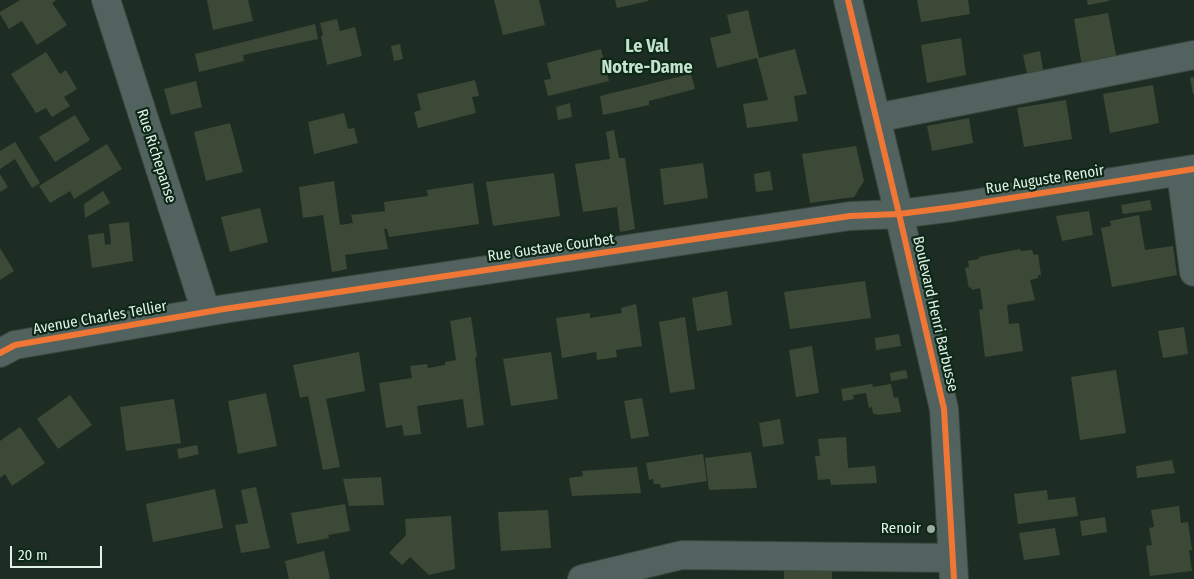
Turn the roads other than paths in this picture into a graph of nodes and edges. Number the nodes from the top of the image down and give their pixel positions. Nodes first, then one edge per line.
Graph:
1 (106, 0) edge
2 (848, 0) edge
3 (1194, 55) edge
4 (876, 118) junction
5 (1187, 171) edge
6 (899, 214) junction
7 (1194, 272) edge
8 (206, 312) junction
9 (0, 353) edge
10 (953, 569) edge
11 (582, 579) edge

1 - 8 street, Rue Richepanse
2 - 4 street, Boulevard Henri Barbusse
3 - 4 street
4 - 6 street, Boulevard Henri Barbusse
5 - 6 street, Rue Auguste Renoir
5 - 7 street
6 - 8 street, Rue Gustave Courbet
6 - 10 street, Boulevard Henri Barbusse
8 - 9 street, Avenue Charles Tellier
10 - 11 street

